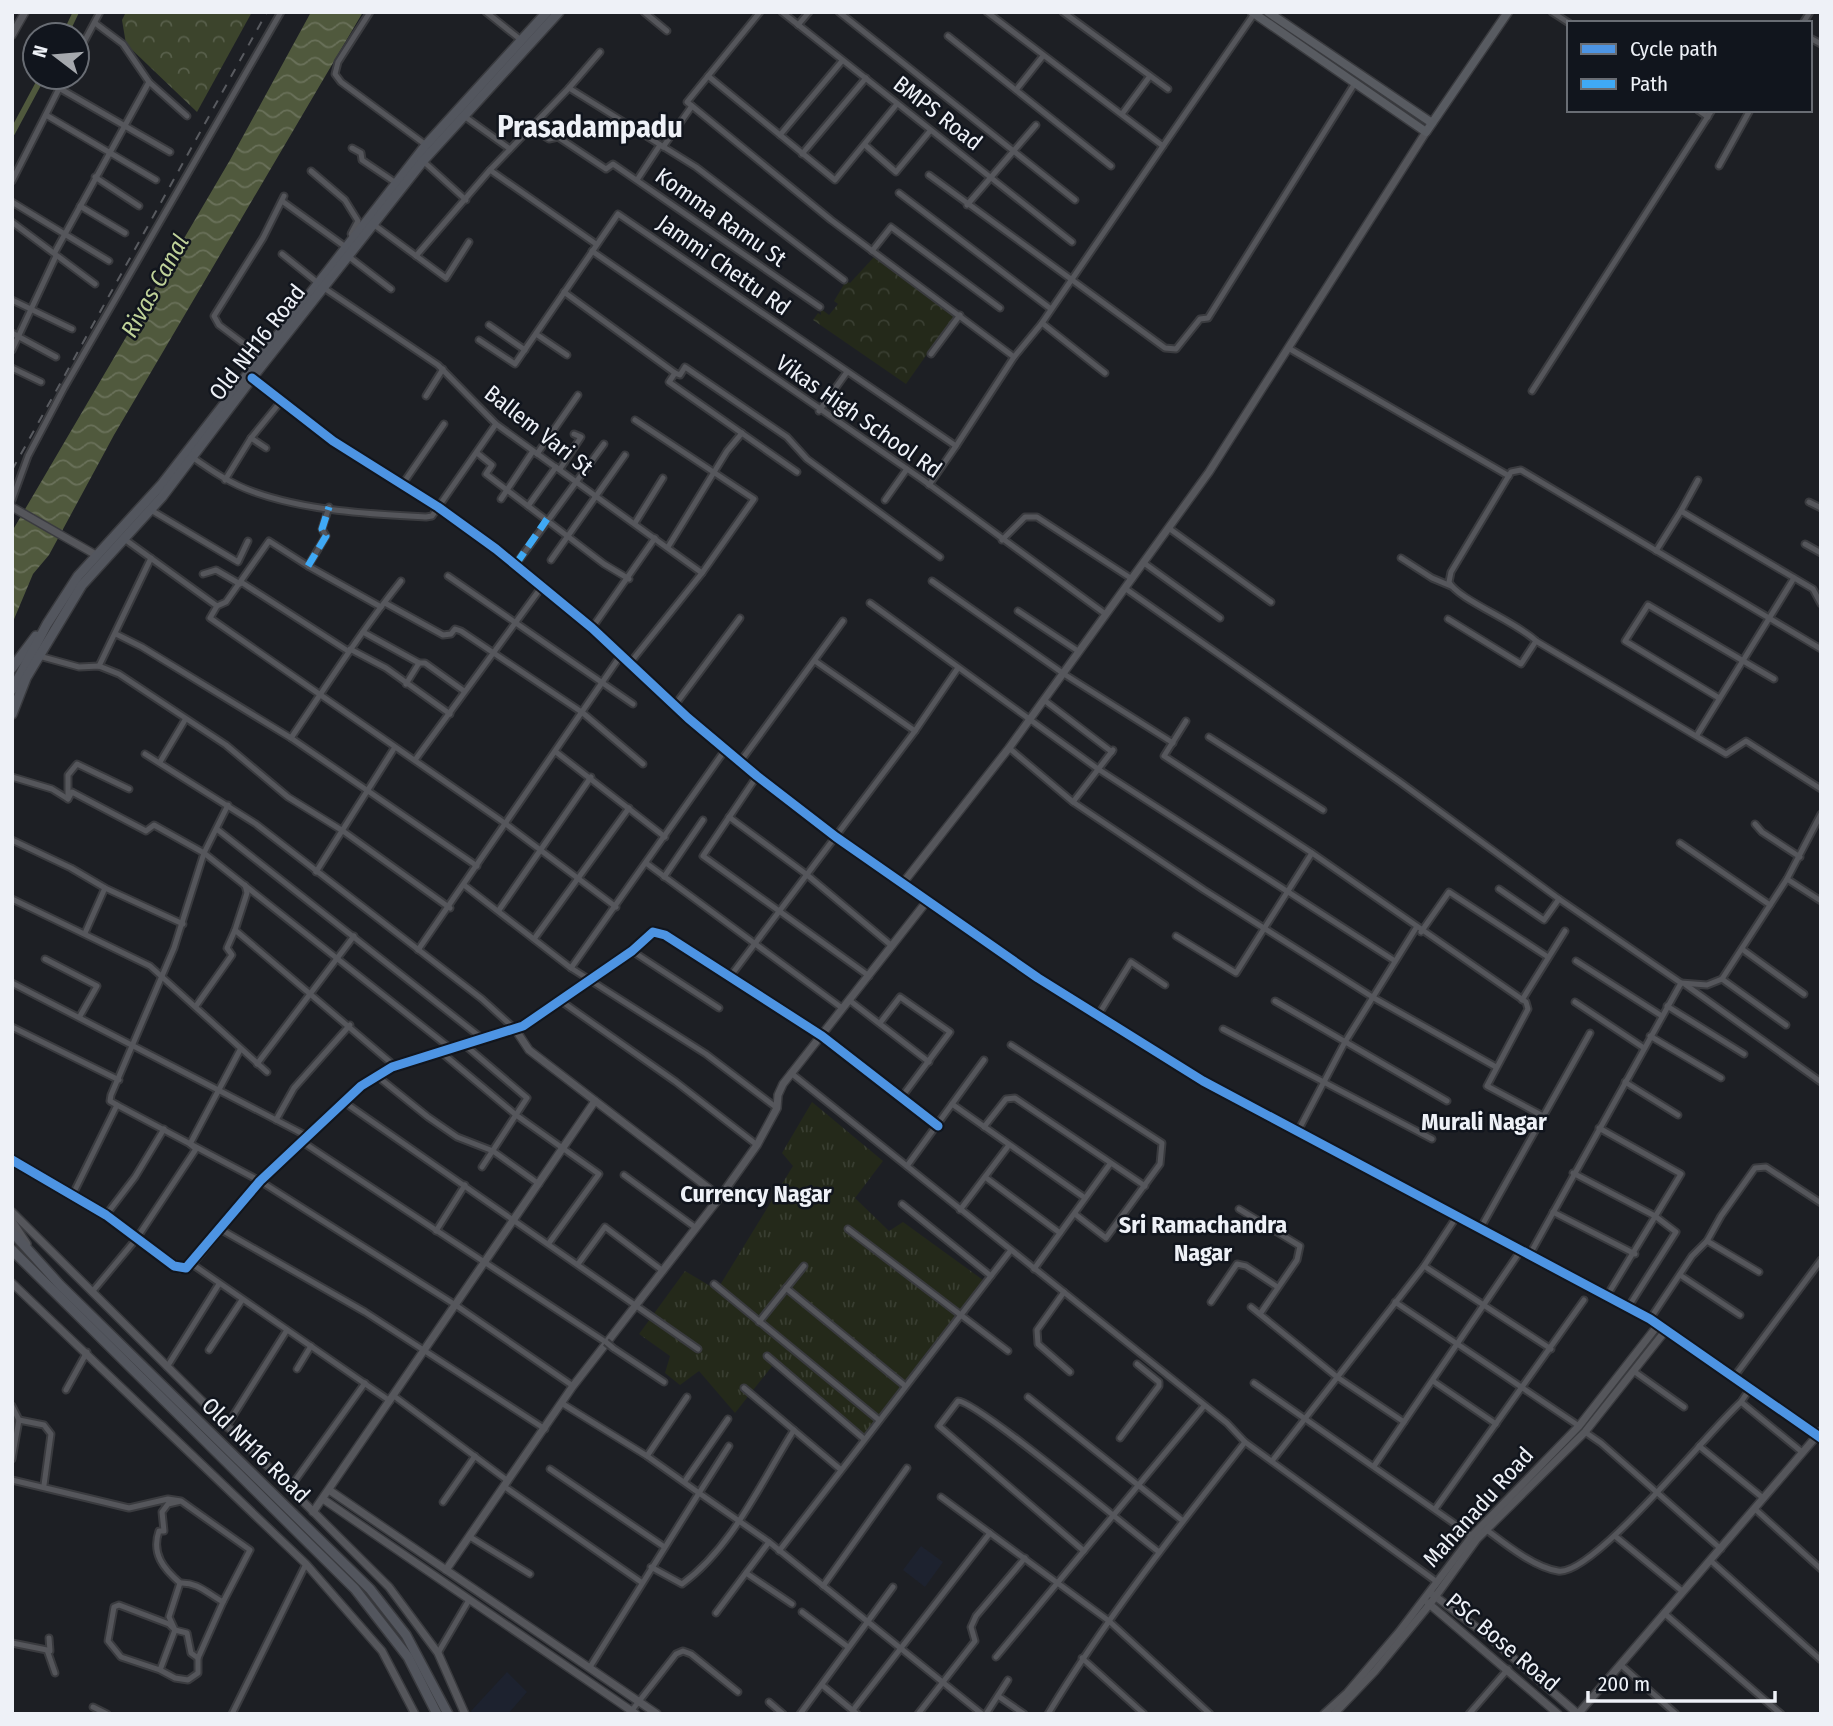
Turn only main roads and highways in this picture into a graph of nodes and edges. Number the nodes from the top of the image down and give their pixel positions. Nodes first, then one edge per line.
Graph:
1 (547, 12) edge
2 (559, 12) edge
3 (1268, 12) edge
4 (1508, 12) edge
5 (1253, 13) edge
6 (1318, 45) junction
7 (1312, 53) junction
8 (1432, 123) junction
9 (347, 252) junction
10 (321, 286) junction
11 (47, 624) junction
12 (12, 668) edge
13 (12, 690) edge
14 (12, 714) edge
15 (12, 1232) edge
16 (12, 1250) edge
17 (437, 1714) edge
18 (448, 1714) edge

1 - 9 main road, Old NH16 Road
2 - 9 main road, Old NH16 Road
3 - 6 main road
4 - 8 main road
5 - 7 main road
6 - 7 main road
6 - 8 main road
7 - 8 main road
9 - 10 main road, Old NH16 Road
10 - 11 main road, Old NH16 Road
10 - 14 main road, Old NH16 Road
11 - 12 main road
11 - 13 main road, Old NH16 Road
15 - 18 main road, Old NH16 Road
16 - 17 main road, Old NH16 Road

